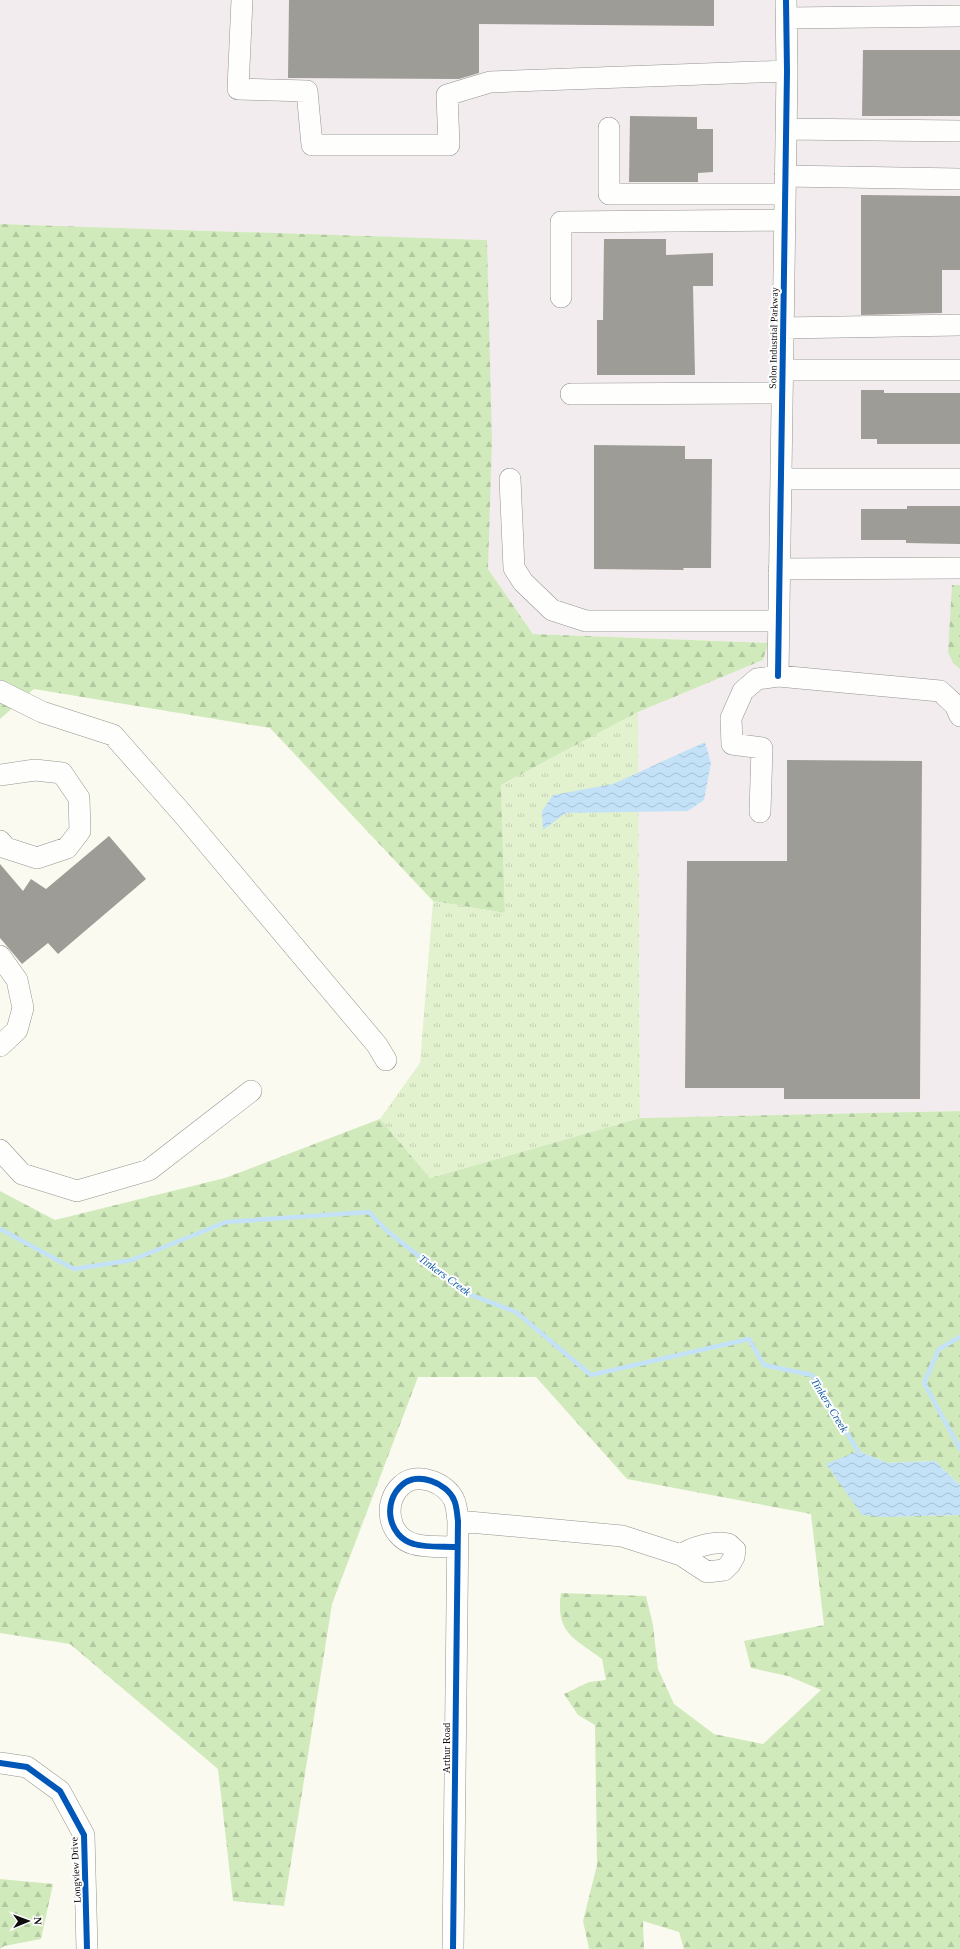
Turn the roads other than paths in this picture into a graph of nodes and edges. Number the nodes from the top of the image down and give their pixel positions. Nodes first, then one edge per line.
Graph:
1 (242, 0) edge
2 (786, 9) edge
3 (960, 16) edge
4 (787, 71) junction
5 (608, 128) dead end
6 (786, 129) junction
7 (960, 131) edge
8 (960, 179) edge
9 (785, 185) junction
10 (784, 220) junction
11 (561, 297) dead end
12 (960, 325) edge
13 (783, 328) junction
14 (782, 370) junction
15 (960, 370) edge
16 (782, 393) junction
17 (571, 394) dead end
18 (510, 479) dead end
19 (781, 479) junction
20 (960, 479) edge
21 (960, 568) edge
22 (779, 569) junction
23 (779, 621) junction
24 (778, 676) junction
25 (0, 691) edge
26 (960, 716) edge
27 (0, 775) edge
28 (760, 812) dead end
29 (0, 841) edge
30 (0, 956) edge
31 (0, 1046) edge
32 (386, 1060) dead end
33 (251, 1091) dead end
34 (0, 1150) edge
35 (458, 1521) junction
36 (457, 1547) junction
37 (681, 1555) dead end
38 (0, 1763) edge
39 (87, 1949) edge
40 (453, 1949) edge

1 - 4 street
2 - 3 street
2 - 4 street, Solon Industrial Parkway
4 - 6 street, Solon Industrial Parkway
5 - 9 street
6 - 7 street
6 - 9 street, Solon Industrial Parkway
8 - 9 street
9 - 10 street, Solon Industrial Parkway
10 - 11 street
10 - 13 street, Solon Industrial Parkway
12 - 13 street
13 - 14 street, Solon Industrial Parkway
14 - 15 street
14 - 16 street, Solon Industrial Parkway
16 - 17 street
16 - 19 street, Solon Industrial Parkway
18 - 23 street
19 - 20 street
19 - 22 street, Solon Industrial Parkway
21 - 22 street
22 - 23 street, Solon Industrial Parkway
23 - 24 street, Solon Industrial Parkway
24 - 26 street
24 - 28 street
25 - 32 street
27 - 29 street
30 - 31 street
33 - 34 street
35 - 36 street, Arthur Road
35 - 36 street, Arthur Road
35 - 37 street
36 - 40 street, Arthur Road
38 - 39 street, Longview Drive

